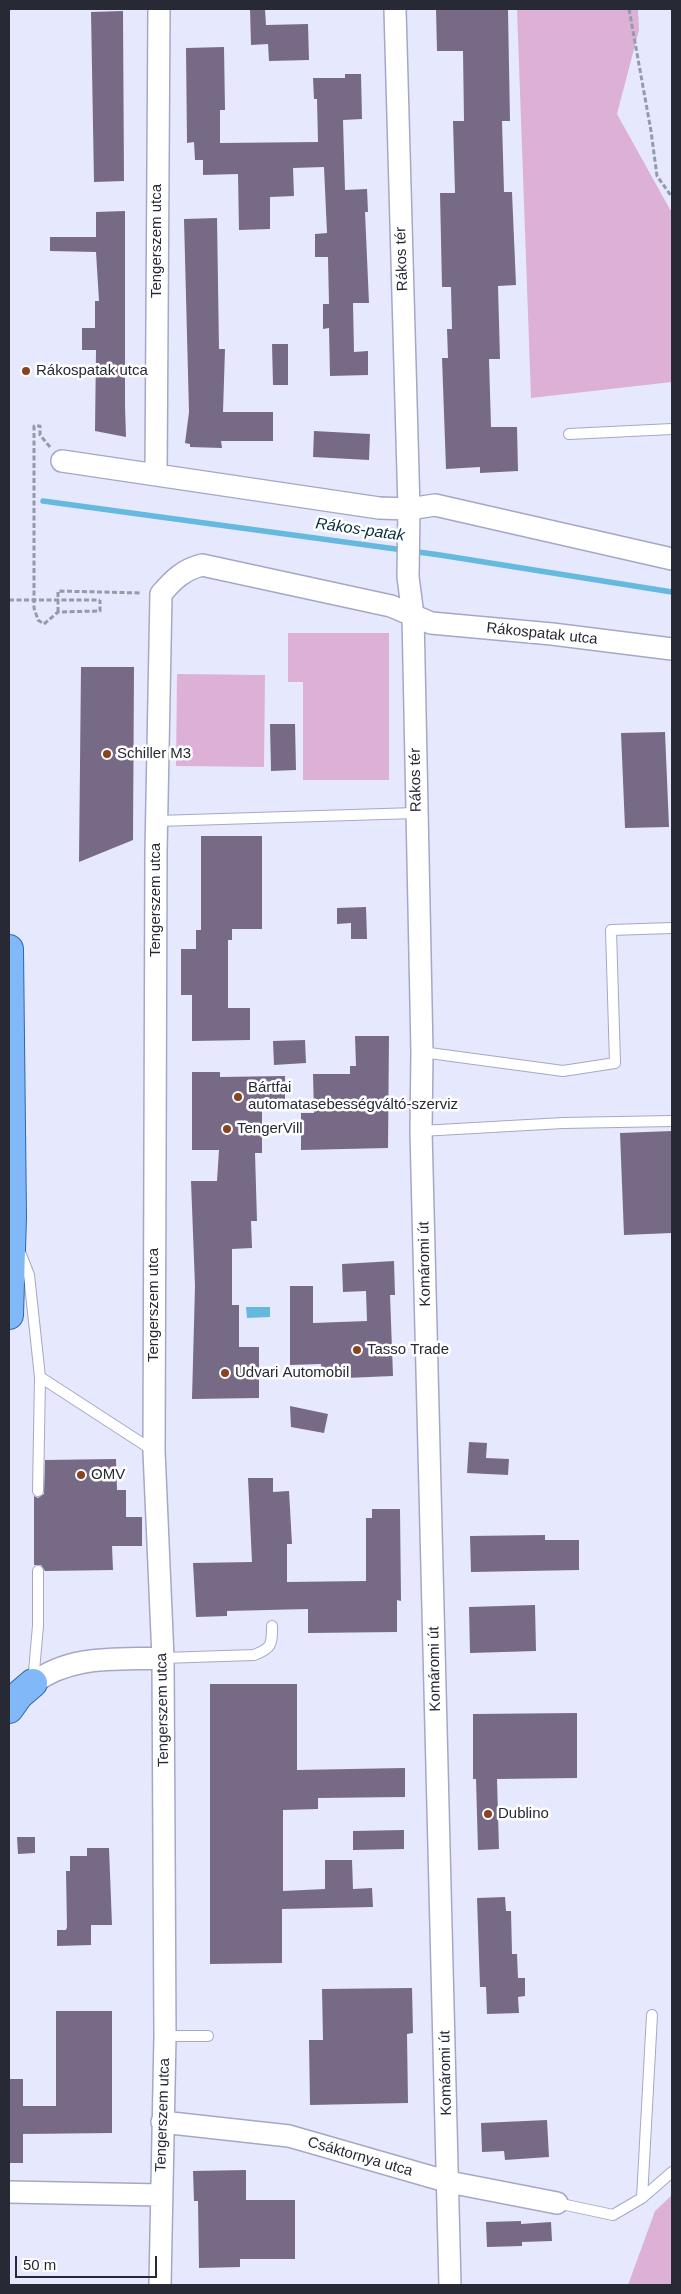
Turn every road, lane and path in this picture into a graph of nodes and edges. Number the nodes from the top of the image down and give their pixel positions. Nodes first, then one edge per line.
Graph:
1 (159, 9) edge
2 (395, 9) edge
3 (629, 9) edge
4 (672, 197) edge
5 (672, 429) edge
6 (569, 434) dead end
7 (62, 461) joint
8 (156, 474) junction
9 (409, 508) junction
10 (672, 559) edge
11 (161, 594) junction
12 (9, 600) edge
13 (58, 612) junction
14 (413, 615) junction
15 (672, 649) edge
16 (416, 813) junction
17 (157, 821) junction
18 (672, 928) edge
19 (9, 949) edge
20 (422, 1052) junction
21 (672, 1121) edge
22 (421, 1131) junction
23 (12, 1217) junction
24 (9, 1315) edge
25 (40, 1377) junction
26 (154, 1451) junction
27 (38, 1491) dead end
28 (38, 1571) dead end
29 (272, 1626) dead end
30 (163, 1658) junction
31 (33, 1683) junction
32 (9, 1709) edge
33 (652, 2016) dead end
34 (165, 2036) junction
35 (208, 2036) dead end
36 (162, 2122) junction
37 (672, 2172) edge
38 (449, 2182) junction
39 (9, 2192) edge
40 (161, 2195) junction
41 (642, 2198) junction
42 (557, 2203) joint
43 (160, 2285) edge
44 (450, 2285) edge

1 - 8 street, Tengerszem utca
2 - 9 street, Rákos tér
3 - 4 path
5 - 6 lane
7 - 8 street
7 - 13 path
8 - 9 street
9 - 10 street
9 - 14 street, Rákos tér
11 - 13 path
11 - 14 street
11 - 17 street, Tengerszem utca
12 - 13 path, bridge
14 - 15 street, Rákospatak utca
14 - 16 street, Rákos tér
16 - 17 lane
16 - 20 street, Rákos tér
17 - 26 street, Tengerszem utca
18 - 20 lane
19 - 23 main road
20 - 22 street, Komáromi út
21 - 22 lane
22 - 38 street, Komáromi út
23 - 24 main road
23 - 25 lane
25 - 26 lane
25 - 27 lane
26 - 30 street, Tengerszem utca
28 - 31 lane
29 - 30 lane
30 - 31 street
30 - 34 street, Tengerszem utca
31 - 32 main road
33 - 41 lane
34 - 35 lane
34 - 36 street, Tengerszem utca
36 - 38 street, Csáktornya utca
36 - 40 street, Tengerszem utca
37 - 41 lane
38 - 42 street, Csáktornya utca
38 - 44 street, Komáromi út
39 - 40 street
40 - 43 street, Tengerszem utca
41 - 42 lane

